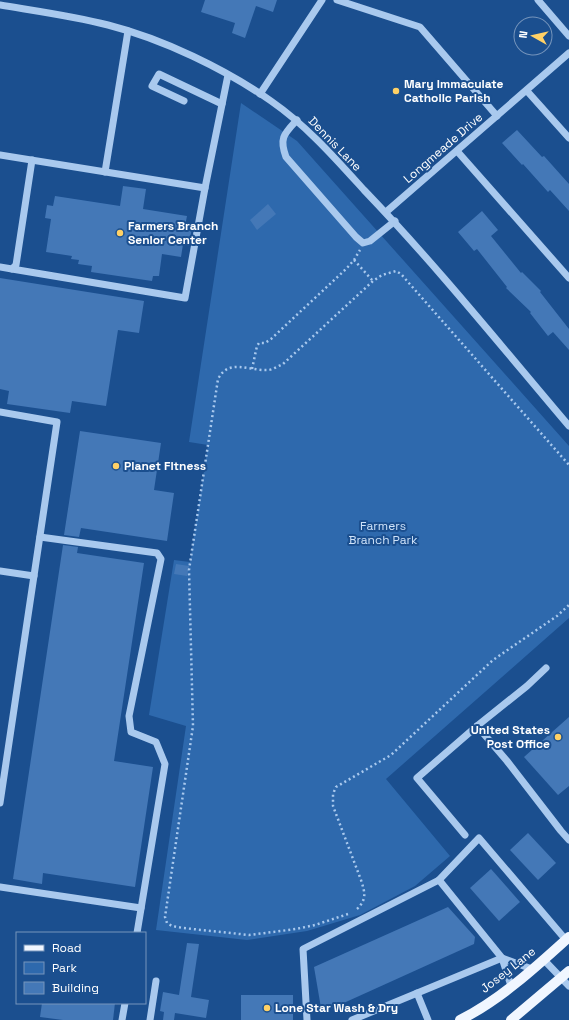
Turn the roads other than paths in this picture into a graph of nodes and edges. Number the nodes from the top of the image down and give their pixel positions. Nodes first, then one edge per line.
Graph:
1 (322, 0) edge
2 (337, 0) edge
3 (538, 0) edge
4 (0, 5) edge
5 (128, 32) junction
6 (569, 36) edge
7 (569, 53) edge
8 (228, 75) junction
9 (527, 90) junction
10 (260, 94) junction
11 (184, 101) dead end
12 (222, 104) junction
13 (497, 116) junction
14 (297, 120) junction
15 (569, 138) edge
16 (457, 151) junction
17 (0, 155) edge
18 (32, 160) junction
19 (105, 172) junction
20 (205, 188) junction
21 (386, 212) junction
22 (395, 221) junction
23 (0, 267) edge
24 (12, 269) junction
25 (569, 278) edge
26 (0, 412) edge
27 (569, 426) edge
28 (40, 537) junction
29 (0, 571) edge
30 (34, 576) junction
31 (546, 668) dead end
32 (477, 726) junction
33 (0, 803) edge
34 (465, 835) dead end
35 (569, 840) edge
36 (438, 880) junction
37 (0, 886) edge
38 (141, 908) junction
39 (137, 932) edge
40 (567, 939) edge
41 (502, 958) junction
42 (544, 960) junction
43 (532, 969) junction
44 (569, 971) edge
45 (561, 978) junction
46 (156, 981) dead end
47 (511, 986) junction
48 (569, 986) edge
49 (417, 993) junction
50 (125, 1004) edge
51 (122, 1020) edge
52 (150, 1020) edge
53 (307, 1020) edge
54 (352, 1020) edge
55 (428, 1020) edge
56 (460, 1020) edge
57 (512, 1020) edge

1 - 10 street
2 - 13 street
3 - 6 street
4 - 5 street, Dennis Lane
5 - 8 street, Dennis Lane
5 - 19 street
7 - 9 street, Longmeade Drive
8 - 10 street, Dennis Lane
8 - 12 street
9 - 13 street, Longmeade Drive
9 - 15 street
10 - 14 street, Dennis Lane
11 - 12 street
12 - 20 street
13 - 16 street, Longmeade Drive
14 - 21 street, Dennis Lane
14 - 22 street
16 - 21 street, Longmeade Drive
16 - 25 street
17 - 18 street
18 - 19 street
18 - 24 street
19 - 20 street
20 - 24 street
21 - 22 street, Dennis Lane
22 - 27 street, Dennis Lane
23 - 24 street
26 - 28 street
28 - 30 street
28 - 38 street
29 - 30 street
30 - 33 street
31 - 32 street
32 - 34 street
32 - 35 street
36 - 40 street
36 - 41 street
36 - 53 street
37 - 38 street
38 - 39 street
40 - 42 main road, Josey Lane
41 - 43 street
41 - 47 street
41 - 49 street
42 - 43 main road, Josey Lane
42 - 45 street
43 - 47 main road, Josey Lane
44 - 45 main road
45 - 48 street
45 - 57 main road
46 - 52 street
47 - 56 main road, Josey Lane
49 - 54 street
49 - 55 street
50 - 51 street

